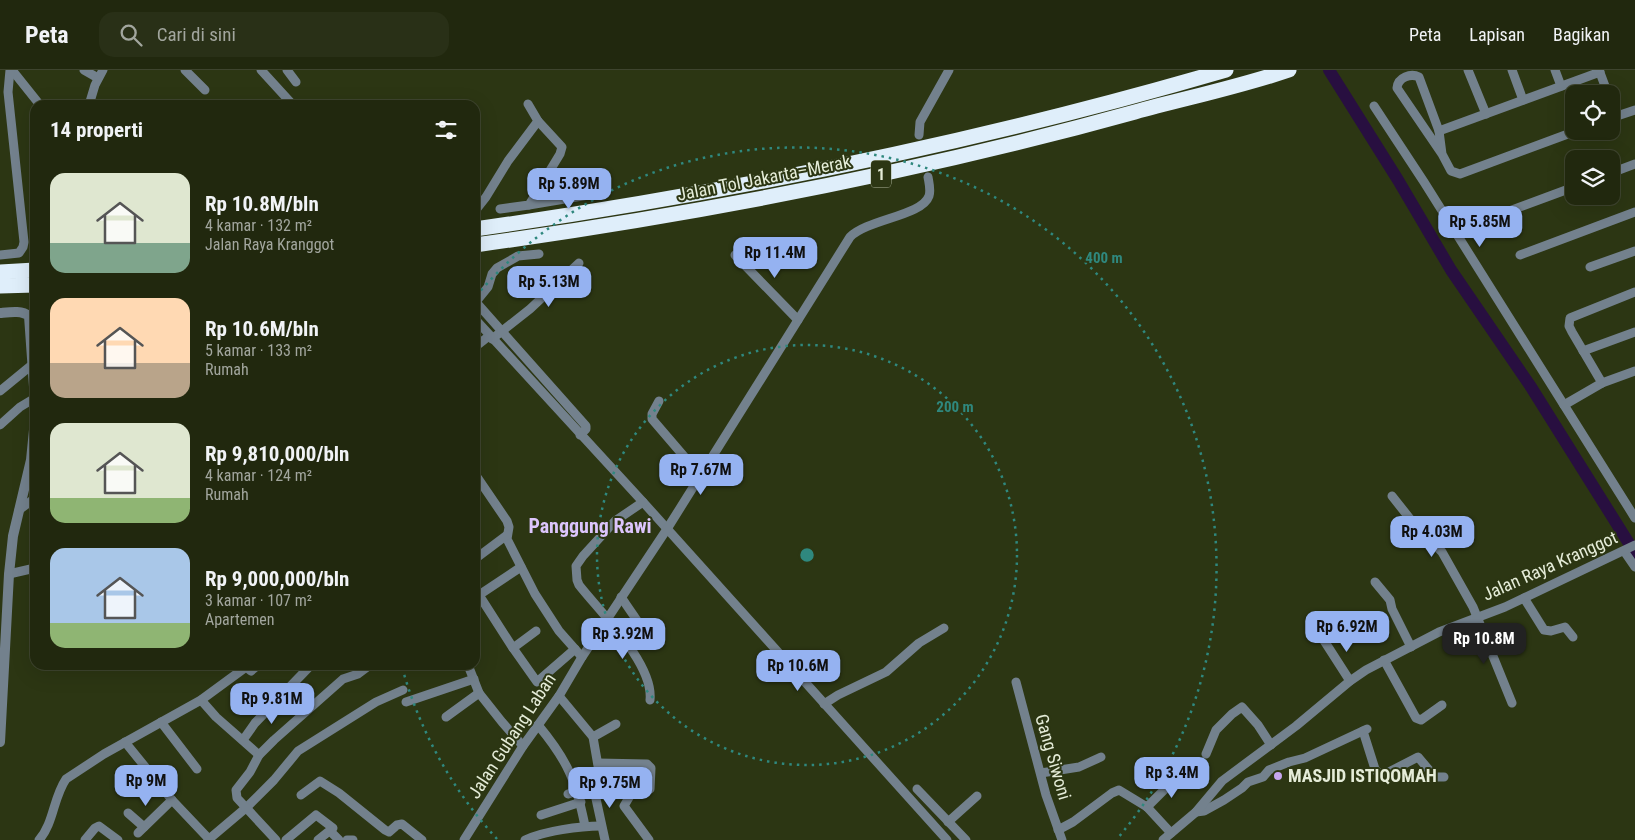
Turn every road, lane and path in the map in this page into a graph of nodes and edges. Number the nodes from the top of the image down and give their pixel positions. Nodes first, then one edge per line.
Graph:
1 (11, 70) edge
2 (84, 70) edge
3 (185, 70) edge
4 (261, 70) edge
5 (286, 70) edge
6 (949, 70) edge
7 (1226, 70) edge
8 (1468, 70) edge
9 (1512, 70) edge
10 (1555, 70) edge
11 (1600, 71) edge
12 (1284, 72) edge
13 (100, 74) edge
14 (296, 82) dead end
15 (1605, 85) edge
16 (1561, 86) junction
17 (205, 90) dead end
18 (36, 100) edge
19 (91, 100) edge
20 (288, 100) edge
21 (1523, 100) junction
22 (528, 104) dead end
23 (1374, 106) dead end
24 (1635, 110) edge
25 (1486, 114) junction
26 (1620, 116) edge
27 (538, 121) junction
28 (1439, 131) junction
29 (919, 135) dead end
30 (1565, 135) edge
31 (1442, 154) junction
32 (1635, 164) edge
33 (1620, 170) edge
34 (928, 177) dead end
35 (1565, 190) edge
36 (606, 192) dead end
37 (480, 204) edge
38 (529, 205) junction
39 (500, 209) dead end
40 (1635, 212) edge
41 (1466, 227) dead end
42 (480, 228) edge
43 (480, 244) edge
44 (1635, 251) edge
45 (539, 254) dead end
46 (0, 255) edge
47 (735, 255) dead end
48 (1520, 255) dead end
49 (579, 262) dead end
50 (1590, 267) dead end
51 (30, 270) edge
52 (0, 272) edge
53 (30, 285) edge
54 (0, 286) edge
55 (1635, 292) edge
56 (480, 296) edge
57 (480, 310) edge
58 (0, 312) edge
59 (798, 320) junction
60 (480, 323) edge
61 (30, 328) edge
62 (1635, 332) edge
63 (496, 335) junction
64 (480, 344) edge
65 (1583, 351) junction
66 (30, 366) edge
67 (1635, 371) edge
68 (1602, 383) junction
69 (0, 391) edge
70 (659, 401) dead end
71 (30, 402) edge
72 (1564, 405) junction
73 (0, 425) edge
74 (580, 436) junction
75 (30, 464) edge
76 (700, 475) junction
77 (480, 481) edge
78 (1392, 496) dead end
79 (30, 502) edge
80 (643, 502) junction
81 (19, 510) junction
82 (1635, 518) edge
83 (666, 529) junction
84 (507, 537) junction
85 (1629, 548) edge
86 (480, 556) edge
87 (521, 567) junction
88 (1635, 567) edge
89 (30, 569) edge
90 (9, 574) junction
91 (1375, 582) dead end
92 (480, 594) edge
93 (480, 597) edge
94 (621, 597) junction
95 (4, 598) edge
96 (1524, 598) junction
97 (4, 610) edge
98 (1477, 617) junction
99 (607, 618) junction
100 (944, 628) dead end
101 (536, 631) dead end
102 (1573, 637) dead end
103 (648, 638) dead end
104 (1323, 639) dead end
105 (1411, 647) junction
106 (513, 648) junction
107 (575, 649) junction
108 (582, 657) junction
109 (1384, 660) junction
110 (239, 670) edge
111 (306, 670) edge
112 (363, 670) edge
113 (470, 670) edge
114 (474, 679) junction
115 (1350, 681) junction
116 (1016, 682) dead end
117 (403, 690) dead end
118 (479, 693) junction
119 (559, 696) junction
120 (201, 700) junction
121 (650, 700) dead end
122 (406, 702) dead end
123 (1512, 703) dead end
124 (824, 704) junction
125 (1442, 705) dead end
126 (446, 717) dead end
127 (161, 722) junction
128 (616, 724) dead end
129 (538, 726) junction
130 (0, 730) edge
131 (593, 737) junction
132 (243, 740) junction
133 (0, 742) edge
134 (125, 742) junction
135 (1271, 744) junction
136 (523, 746) junction
137 (1206, 754) dead end
138 (259, 755) junction
139 (1100, 757) dead end
140 (598, 763) junction
141 (197, 769) dead end
142 (1040, 773) junction
143 (1181, 773) dead end
144 (1444, 777) dead end
145 (597, 784) junction
146 (650, 789) dead end
147 (917, 789) dead end
148 (578, 790) junction
149 (568, 794) dead end
150 (301, 795) dead end
151 (977, 796) dead end
152 (172, 800) junction
153 (581, 802) junction
154 (1146, 807) junction
155 (247, 808) junction
156 (1196, 812) junction
157 (128, 813) dead end
158 (541, 815) dead end
159 (948, 822) junction
160 (585, 826) junction
161 (601, 826) junction
162 (1058, 830) junction
163 (330, 831) junction
164 (1170, 833) junction
165 (39, 840) edge
166 (85, 840) edge
167 (118, 840) edge
168 (209, 840) edge
169 (276, 840) edge
170 (286, 840) edge
171 (318, 840) edge
172 (339, 840) edge
173 (347, 840) edge
174 (353, 840) edge
175 (422, 840) edge
176 (464, 840) edge
177 (525, 840) edge
178 (605, 840) edge
179 (649, 840) edge
180 (947, 840) edge
181 (966, 840) edge
182 (1062, 840) edge
183 (1163, 840) edge

1 - 18 street
1 - 46 street
2 - 13 street
3 - 17 street
4 - 20 street
5 - 14 street
6 - 29 street
7 - 42 highway, Jalan Tol Jakarta–Merak / 1
8 - 25 street
9 - 21 street
10 - 16 street
11 - 15 street
11 - 16 street
12 - 43 highway, Jalan Tol Jakarta–Merak / 1
13 - 19 street
16 - 21 street
21 - 25 street
22 - 27 street
23 - 72 street
24 - 26 street
25 - 28 street
27 - 37 street
27 - 38 street
28 - 31 street
28 - 31 street
30 - 31 street
32 - 33 street
34 - 59 street, Jalan Gubang Laban
35 - 41 street
36 - 38 street
38 - 39 street
40 - 48 street
44 - 50 street
45 - 56 street
47 - 59 street
49 - 63 street
51 - 52 highway
53 - 54 highway
55 - 65 street
57 - 63 street
58 - 61 street
59 - 76 street, Jalan Gubang Laban
60 - 63 street
62 - 65 street
63 - 64 street
63 - 74 street
63 - 74 street
65 - 68 street
66 - 69 street
67 - 68 street
68 - 72 street
70 - 76 street
71 - 73 street
72 - 82 street
74 - 80 street
75 - 81 street
76 - 83 street, Jalan Gubang Laban
77 - 84 street
78 - 98 street
79 - 81 street
80 - 83 street
80 - 99 street
81 - 90 street
83 - 94 street, Jalan Gubang Laban
83 - 124 street
84 - 86 street
84 - 87 street
85 - 88 street
85 - 96 street, Jalan Raya Kranggot
87 - 92 street
87 - 107 street
89 - 90 street
90 - 95 street
91 - 105 street
93 - 106 street
94 - 99 street, Jalan Gubang Laban
94 - 103 street
95 - 97 street
96 - 98 street, Jalan Raya Kranggot
96 - 102 street
97 - 130 street
98 - 105 street, Jalan Raya Kranggot
98 - 123 street
99 - 108 street, Jalan Gubang Laban
99 - 121 street
100 - 124 street
101 - 106 street
104 - 115 street
105 - 109 street, Jalan Raya Kranggot
106 - 107 street
107 - 108 street
108 - 119 street, Jalan Gubang Laban
109 - 115 street, Jalan Raya Kranggot
109 - 125 street
110 - 120 street
111 - 132 street
112 - 138 street
113 - 114 street
114 - 118 street
114 - 122 street
115 - 135 street, Jalan Raya Kranggot
116 - 142 street, Gang Siwoni
117 - 155 street
118 - 126 street
118 - 136 street
119 - 129 street, Jalan Gubang Laban
119 - 131 street
120 - 127 street
120 - 132 street
124 - 180 street
127 - 134 street
127 - 141 street
128 - 131 street
129 - 136 street, Jalan Gubang Laban
129 - 148 street
130 - 133 street
131 - 140 street
132 - 138 street
134 - 152 street
134 - 165 street
135 - 137 street
135 - 156 street, Jalan Raya Kranggot
136 - 176 street, Jalan Gubang Laban
138 - 155 street
139 - 142 street
140 - 145 street
140 - 146 street
142 - 162 street, Gang Siwoni
143 - 154 street
144 - 156 street
145 - 148 street
145 - 161 street
145 - 179 street
147 - 159 street
148 - 149 street
148 - 153 street
150 - 175 street
151 - 159 street
152 - 157 street
152 - 168 street
153 - 158 street
153 - 160 street
154 - 162 street
154 - 164 street
155 - 168 street
155 - 169 street
156 - 164 street, Jalan Raya Kranggot
159 - 181 street
160 - 161 street
160 - 177 street
161 - 178 street
162 - 182 street, Gang Siwoni
163 - 170 street
163 - 171 street
163 - 172 street
164 - 183 street, Jalan Raya Kranggot
166 - 167 street
173 - 174 street

